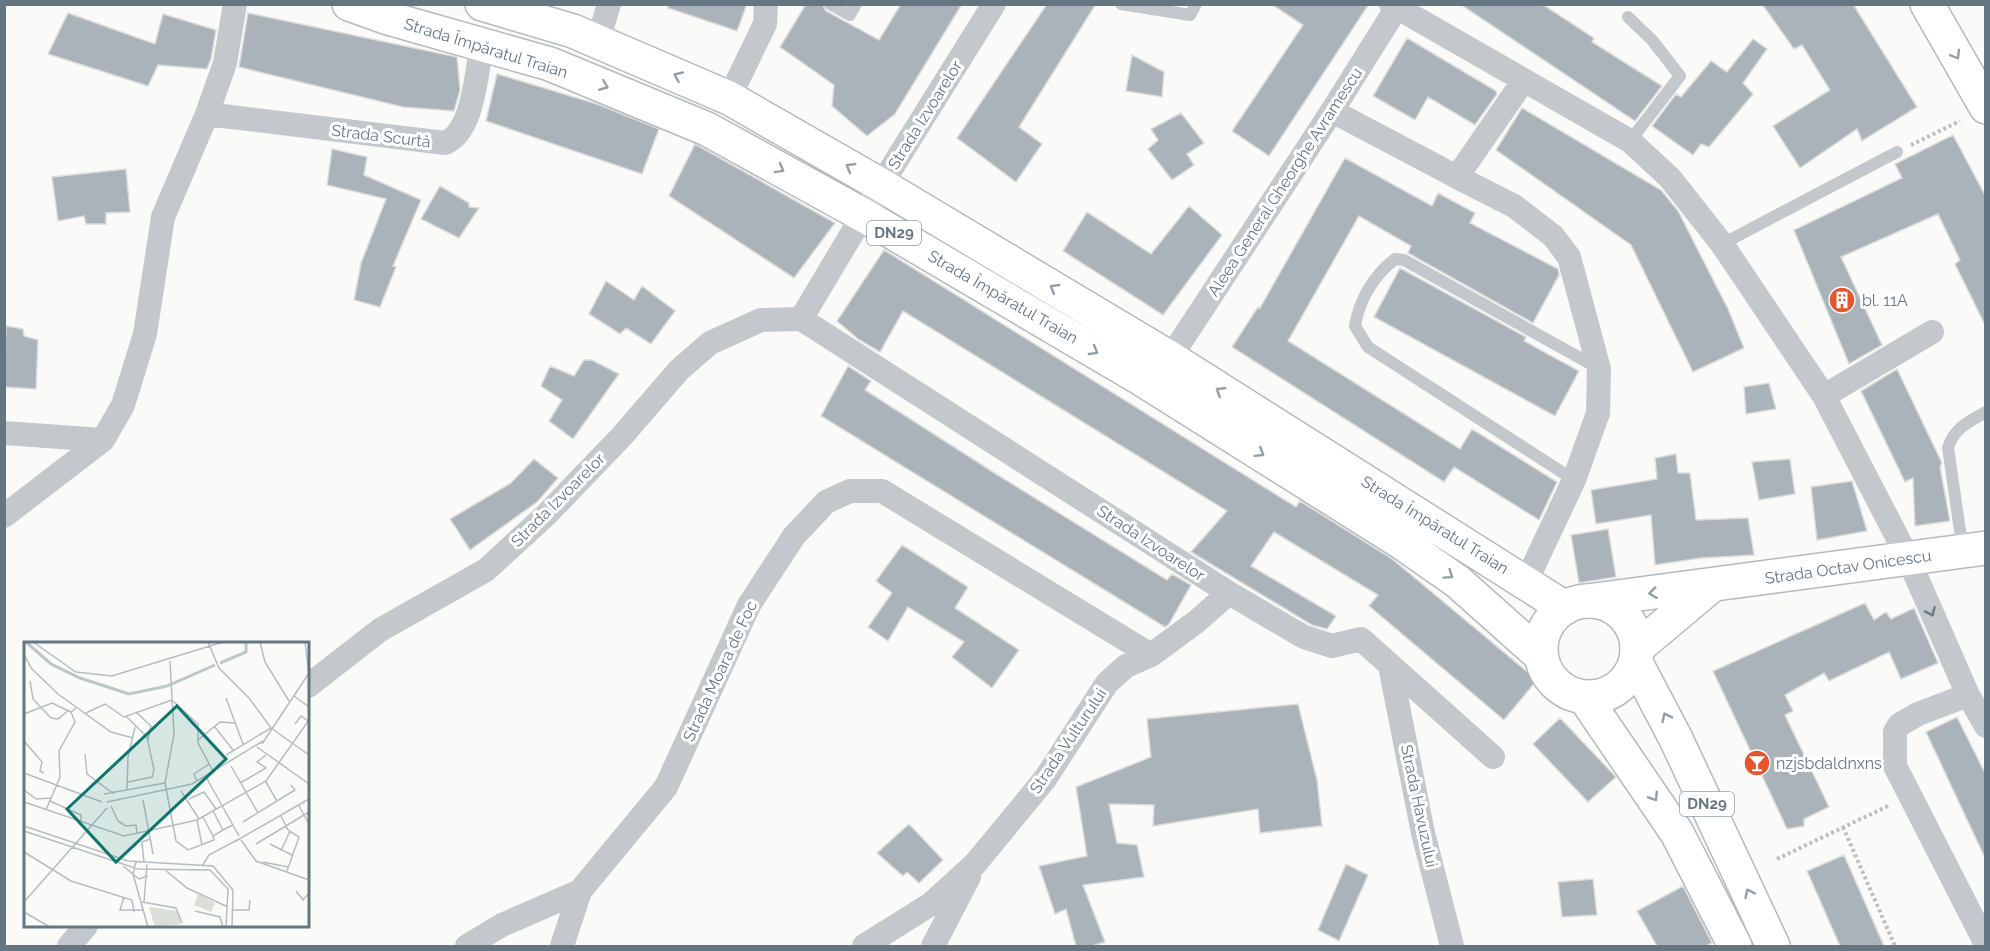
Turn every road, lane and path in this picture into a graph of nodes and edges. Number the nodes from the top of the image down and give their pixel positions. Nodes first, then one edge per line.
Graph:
1 (235, 4) edge
2 (482, 4) edge
3 (609, 4) edge
4 (766, 4) edge
5 (830, 4) edge
6 (856, 4) edge
7 (994, 4) edge
8 (1121, 4) edge
9 (1196, 4) edge
10 (1927, 4) edge
11 (358, 5) edge
12 (1396, 6) edge
13 (1628, 17) dead end
14 (598, 41) junction
15 (482, 44) junction
16 (1524, 80) junction
17 (729, 98) junction
18 (1332, 111) junction
19 (207, 114) junction
20 (1973, 114) edge
21 (1630, 141) junction
22 (1897, 152) joint
23 (1457, 177) junction
24 (881, 185) junction
25 (862, 215) junction
26 (1722, 243) junction
27 (801, 319) junction
28 (1932, 332) dead end
29 (1170, 358) junction
30 (1599, 369) junction
31 (1824, 396) junction
32 (1986, 412) edge
33 (4, 433) edge
34 (103, 440) junction
35 (1574, 480) junction
36 (4, 516) edge
37 (1974, 550) edge
38 (1908, 558) junction
39 (1526, 582) junction
40 (1711, 586) junction
41 (1229, 593) junction
42 (1576, 604) junction
43 (1150, 655) junction
44 (1636, 655) junction
45 (1541, 656) junction
46 (1390, 666) junction
47 (309, 685) edge
48 (1968, 695) junction
49 (1585, 698) junction
50 (1984, 719) edge
51 (1493, 757) dead end
52 (1910, 795) junction
53 (1843, 827) junction
54 (1777, 859) dead end
55 (975, 864) junction
56 (580, 891) junction
57 (85, 927) edge
58 (1986, 944) edge
59 (69, 946) edge
60 (467, 946) edge
61 (562, 946) edge
62 (864, 946) edge
63 (933, 946) edge
64 (1452, 946) edge
65 (1735, 946) edge
66 (1773, 946) edge
67 (1895, 946) edge

1 - 19 street
2 - 14 main road, Strada Împăratul Traian / DN29
3 - 14 street
4 - 17 street
5 - 6 lane
7 - 24 street, Strada Izvoarelor
8 - 9 lane
10 -> 20 main road
11 - 15 main road, Strada Împăratul Traian / DN29
12 - 16 street
12 - 18 street, Aleea General Gheorghe Avramescu
13 - 21 lane
17 -> 14 main road, Strada Împăratul Traian / DN29
15 - 19 street, Strada Scurtă
15 -> 25 main road, Strada Împăratul Traian / DN29
16 - 21 street
16 - 23 street
24 -> 17 main road, Strada Împăratul Traian / DN29
18 - 23 street
18 - 29 street, Aleea General Gheorghe Avramescu
19 - 34 street
20 - 22 path
21 - 26 street
22 - 26 lane
23 - 30 street
24 - 25 street, Strada Izvoarelor
29 -> 24 main road, Strada Împăratul Traian / DN29
25 - 27 street, Strada Izvoarelor
25 -> 45 main road, Strada Împăratul Traian / DN29
26 - 31 street
27 - 41 street, Strada Izvoarelor
27 - 47 street, Strada Izvoarelor
28 - 31 street
39 -> 29 main road, Strada Împăratul Traian / DN29
30 - 35 street
30 - 35 lane
31 - 38 street
32 - 37 lane
33 - 34 street
34 - 36 street
35 - 39 street
37 - 38 main road, Strada Octav Onicescu
38 - 40 main road, Strada Octav Onicescu
38 -> 48 street
39 - 42 main road, Strada Împăratul Traian / DN29
40 -> 42 main road, Strada Octav Onicescu
40 - 44 main road
41 - 43 street, Strada Vulturului
41 - 46 street, Strada Izvoarelor
42 - 44 main road, DN29
42 - 45 main road
43 - 55 street, Strada Vulturului
43 - 56 street, Strada Moara de Foc
44 - 49 main road
66 -> 44 main road, DN29
45 - 49 main road, DN29
46 - 51 street, Strada Izvoarelor
46 - 64 street, Strada Havuzului
48 - 50 street
48 - 52 street
49 -> 65 main road, DN29
52 - 53 path
52 - 58 street
53 - 54 path
53 - 67 path
55 - 62 street, Strada Vulturului
55 - 63 street
56 - 60 street
56 - 61 street, Strada Moara de Foc
57 - 59 street

